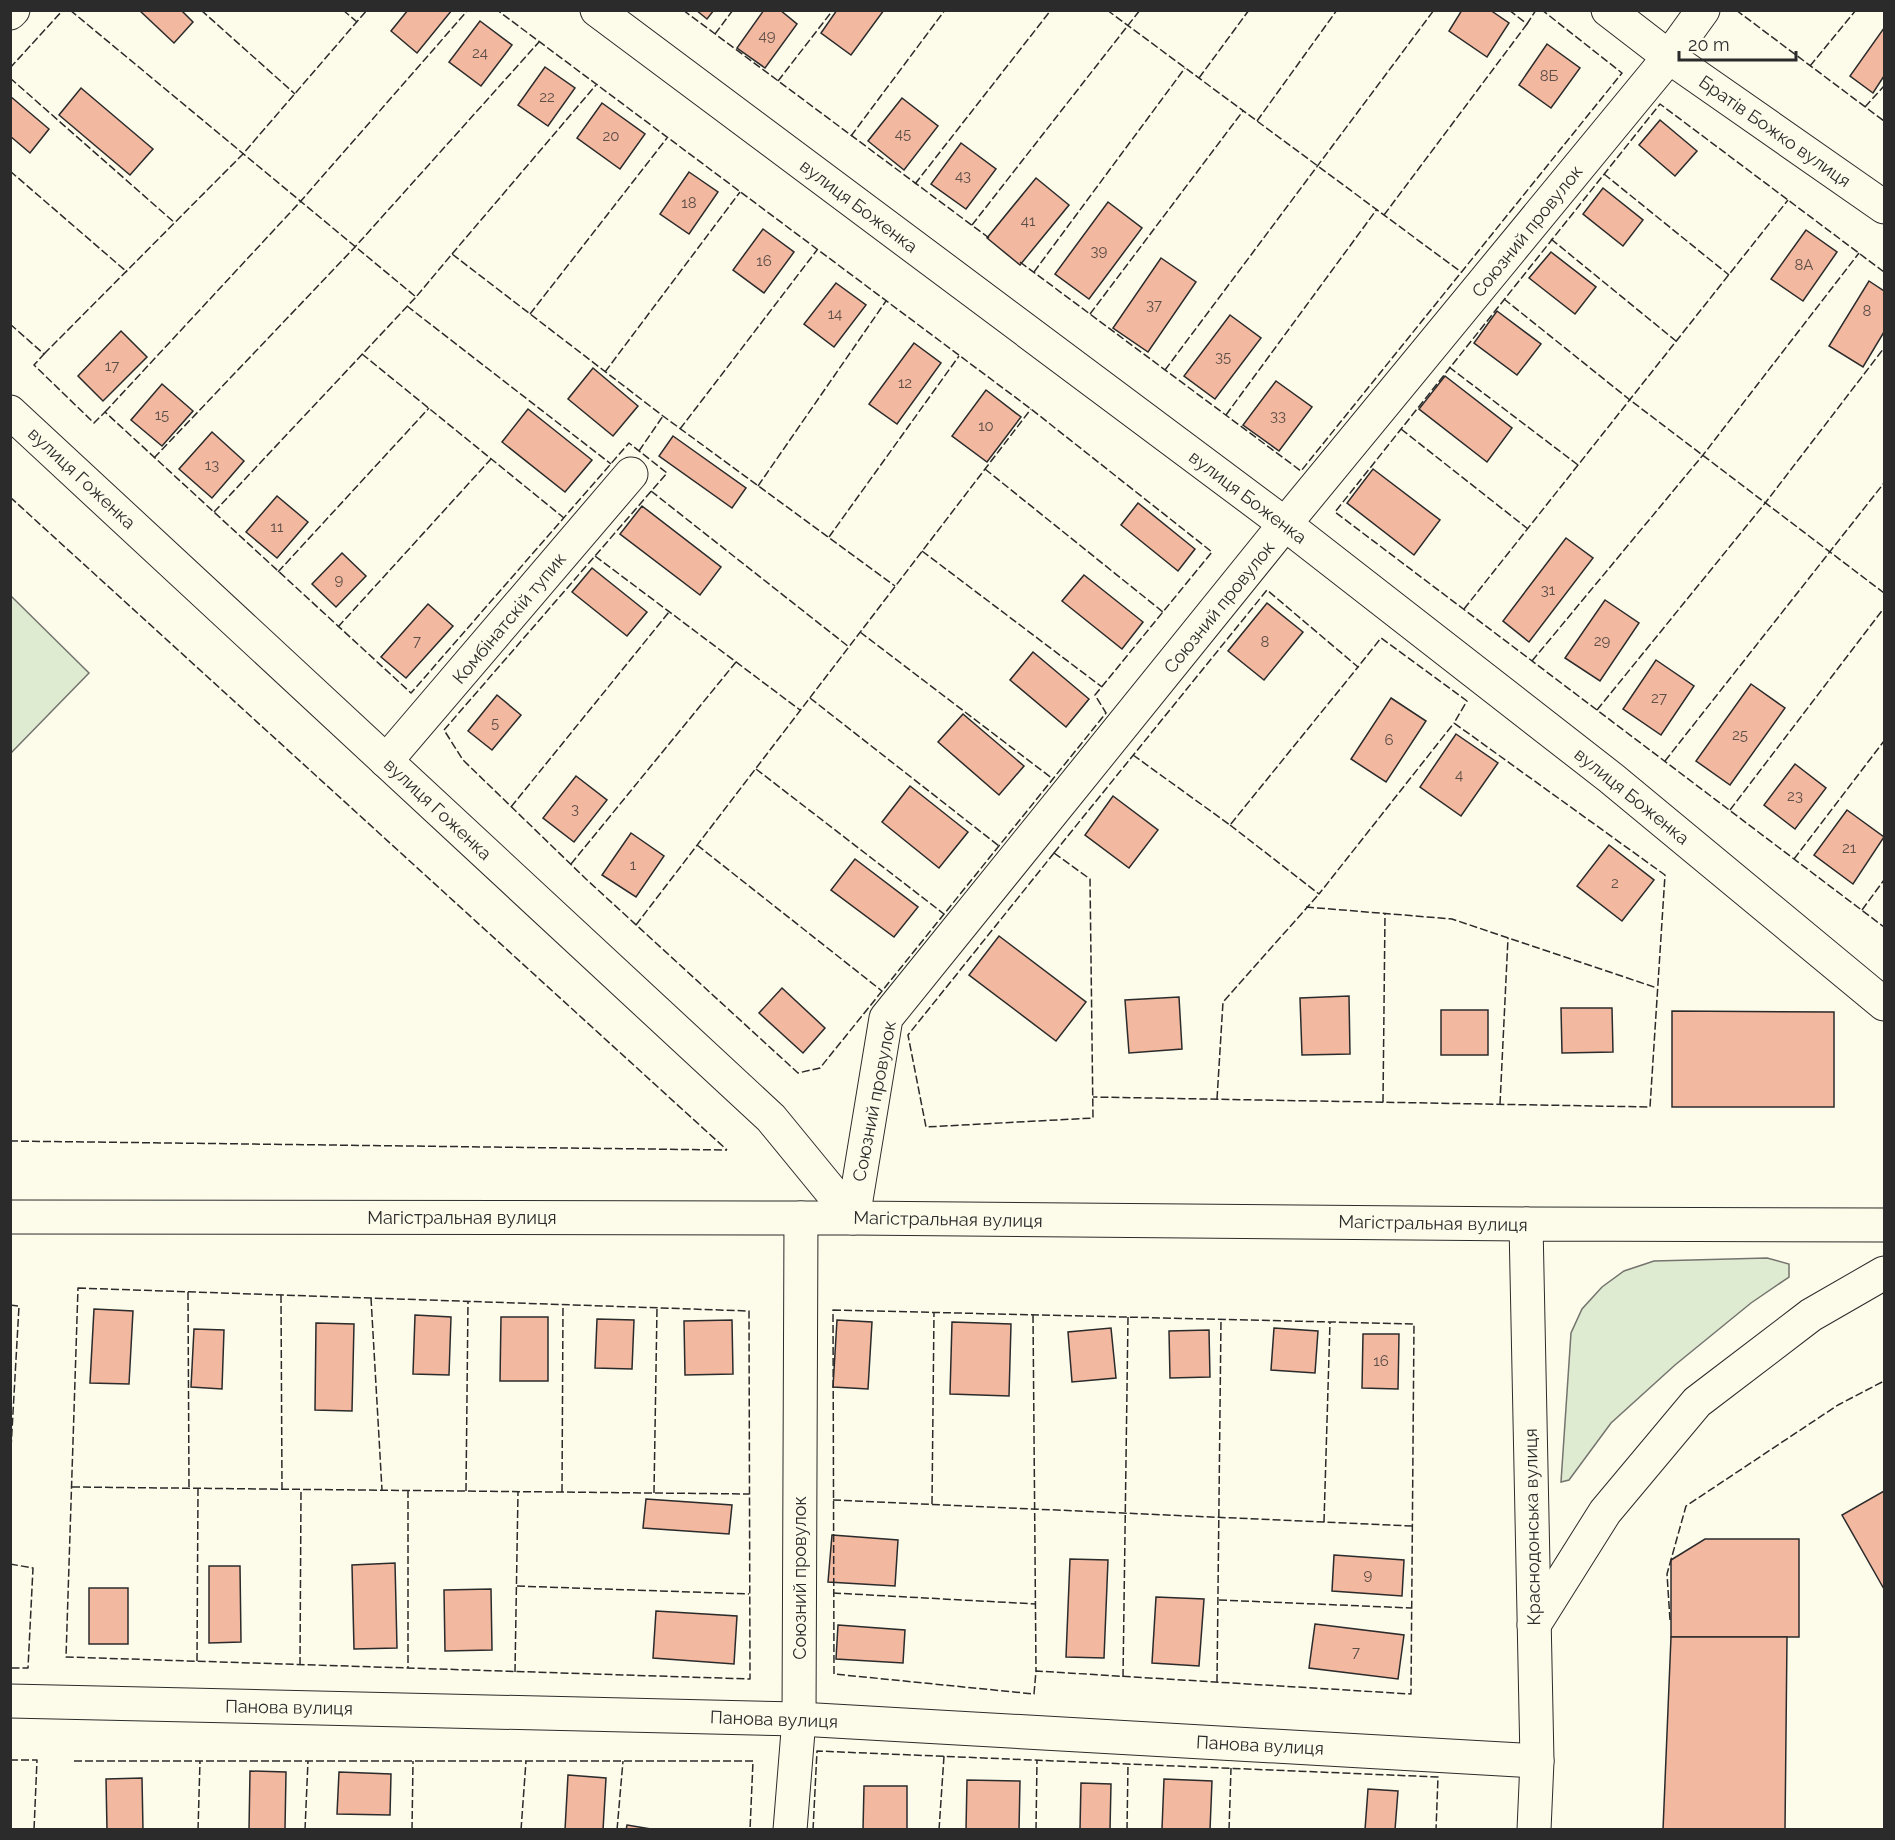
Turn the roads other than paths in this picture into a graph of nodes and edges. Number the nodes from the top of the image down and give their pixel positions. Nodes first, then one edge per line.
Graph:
1 (597, 10) edge
2 (1608, 10) edge
3 (1702, 10) edge
4 (1669, 57) junction
5 (1884, 207) edge
6 (10, 412) edge
7 (631, 474) dead end
8 (1285, 524) junction
9 (386, 761) junction
10 (1884, 1004) edge
11 (10, 1217) edge
12 (801, 1218) junction
13 (853, 1218) junction
14 (1526, 1224) junction
15 (1884, 1225) edge
16 (1884, 1273) edge
17 (1534, 1625) junction
18 (10, 1701) edge
19 (799, 1719) junction
20 (1537, 1761) junction
21 (790, 1830) edge
22 (1534, 1830) edge

1 - 8 street, вулиця Боженка
2 - 4 street, Братів Божко вулиця
3 - 4 street, Союзний провулок
4 - 5 street, Братів Божко вулиця
4 - 8 street, Союзний провулок
6 - 9 street, вулиця Гоженка
7 - 9 street, Комбінатскій тупик
8 - 10 street, вулиця Боженка
8 - 13 street, Союзний провулок
9 - 13 street, вулиця Гоженка
11 - 12 street, Магістральная вулиця
12 - 13 street, Магістральная вулиця
12 - 19 street, Союзний провулок
13 - 14 street, Магістральная вулиця
14 - 15 street, Магістральная вулиця
14 - 17 street, Краснодонська вулиця
16 - 17 street
17 - 20 street, Краснодонська вулиця
18 - 19 street, Панова вулиця
19 - 20 street, Панова вулиця
19 - 21 street, Союзний провулок
20 - 22 street, Краснодонська вулиця

